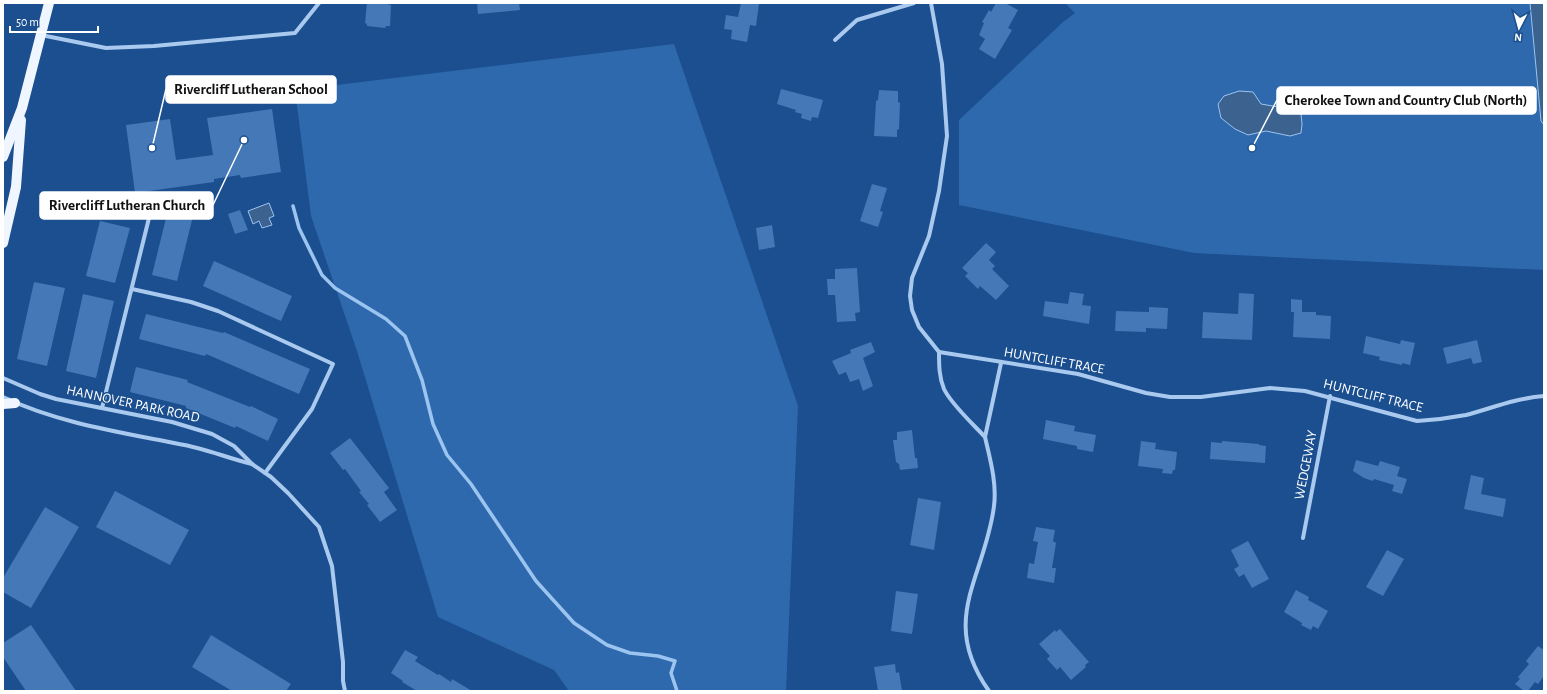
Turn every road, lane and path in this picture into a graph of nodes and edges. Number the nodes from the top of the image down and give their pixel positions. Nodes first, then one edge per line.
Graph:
1 (49, 3) edge
2 (319, 3) edge
3 (914, 3) edge
4 (931, 3) edge
5 (40, 35) junction
6 (835, 40) dead end
7 (22, 108) junction
8 (3, 157) edge
9 (150, 214) dead end
10 (3, 243) edge
11 (132, 288) junction
12 (939, 352) junction
13 (1002, 363) junction
14 (3, 378) edge
15 (1330, 396) junction
16 (1544, 396) edge
17 (3, 397) edge
18 (15, 403) junction
19 (3, 404) edge
20 (102, 408) junction
21 (984, 437) junction
22 (252, 464) junction
23 (265, 473) junction
24 (1303, 538) dead end
25 (345, 691) edge
26 (989, 691) edge

1 - 5 main road
2 - 5 street
3 - 6 street
4 - 12 street
5 - 7 main road
7 - 8 main road
7 - 10 main road
9 - 11 street
11 - 20 street
11 - 23 street
12 - 13 street, HUNTCLIFF TRACE
12 - 21 street
13 - 15 street, HUNTCLIFF TRACE
13 - 21 street
14 - 20 street, HANNOVER PARK ROAD
15 - 16 street, HUNTCLIFF TRACE
15 - 24 street, WEDGEWAY
17 - 18 street, HANNOVER PARK ROAD
18 - 19 main road
18 - 22 street, HANNOVER PARK ROAD
20 - 22 street, HANNOVER PARK ROAD
21 - 26 street
22 - 23 street, HANNOVER PARK ROAD
23 - 25 street, HANNOVER PARK ROAD

